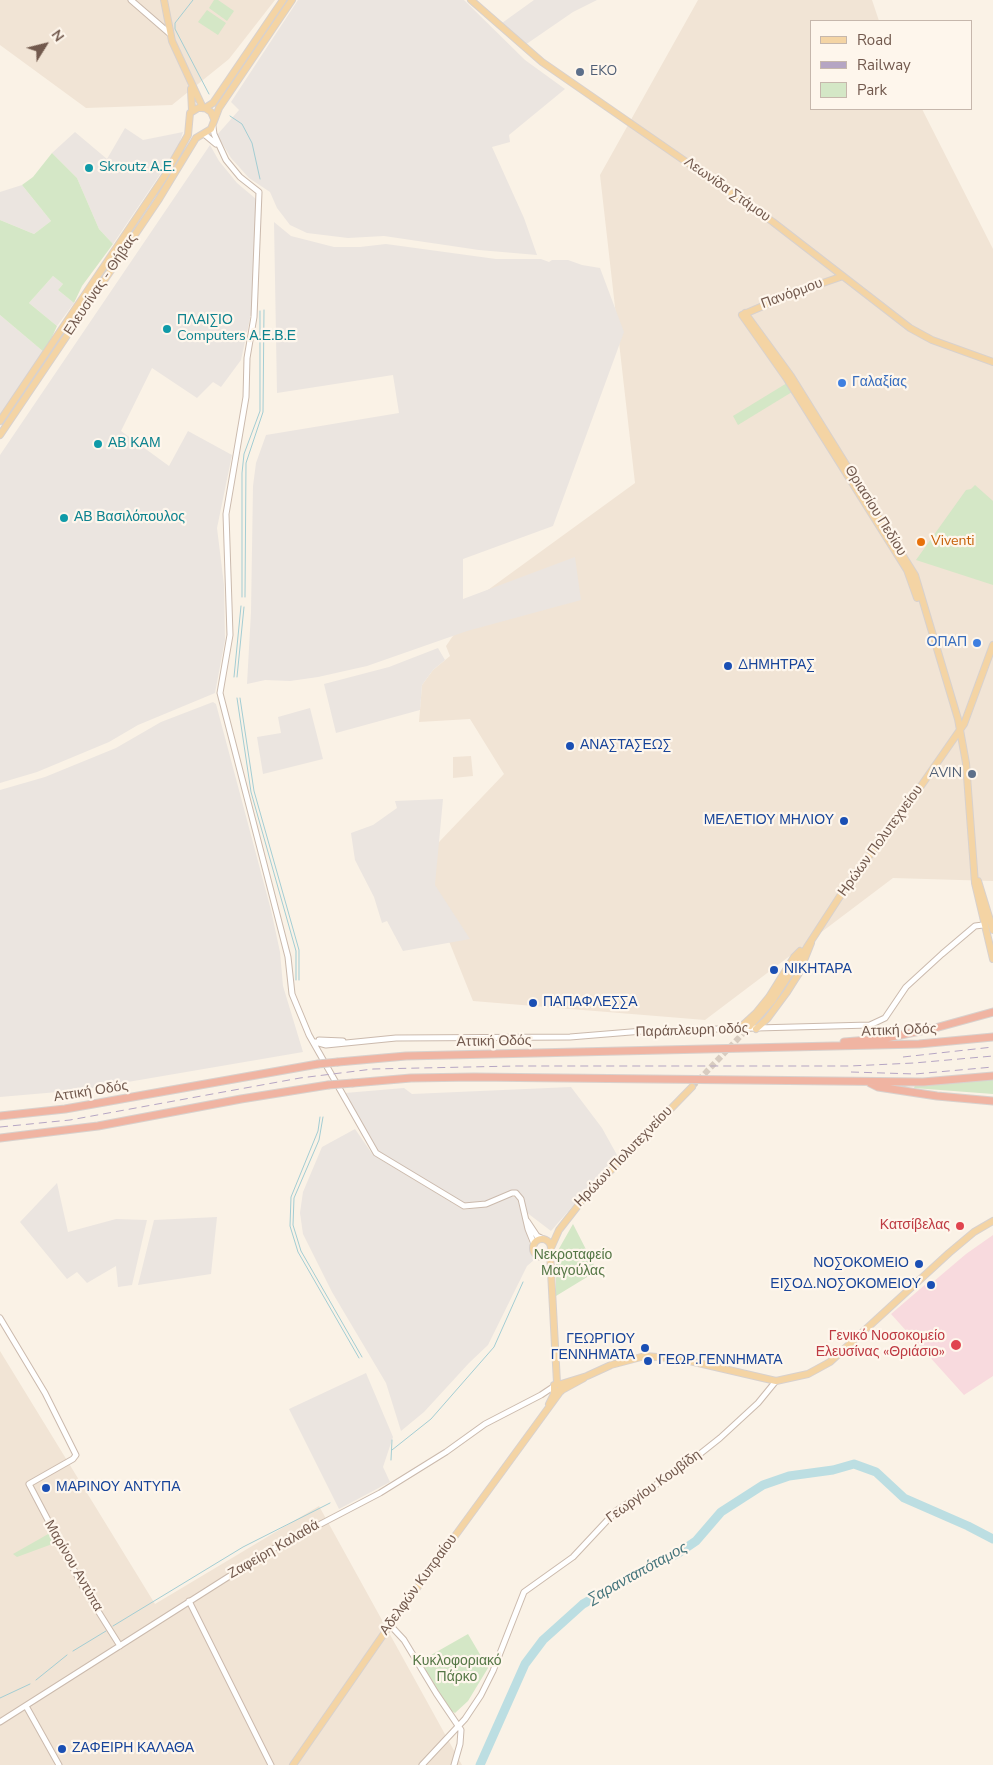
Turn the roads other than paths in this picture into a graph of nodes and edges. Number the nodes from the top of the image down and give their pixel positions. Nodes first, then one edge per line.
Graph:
1 (132, 0) edge
2 (164, 0) edge
3 (283, 0) edge
4 (292, 0) edge
5 (471, 0) edge
6 (169, 33) junction
7 (188, 76) junction
8 (204, 108) junction
9 (192, 111) junction
10 (213, 122) junction
11 (190, 128) junction
12 (202, 134) junction
13 (220, 149) junction
14 (843, 276) junction
15 (743, 314) joint
16 (993, 362) edge
17 (0, 421) edge
18 (0, 435) edge
19 (993, 645) edge
20 (960, 730) junction
21 (976, 877) junction
22 (984, 925) junction
23 (993, 930) edge
24 (815, 934) junction
25 (804, 950) junction
26 (993, 959) edge
27 (992, 1012) edge
28 (767, 1019) junction
29 (753, 1028) junction
30 (769, 1029) junction
31 (733, 1030) junction
32 (993, 1037) edge
33 (314, 1041) junction
34 (821, 1046) junction
35 (993, 1076) edge
36 (868, 1082) junction
37 (692, 1087) tunnel mouth
38 (993, 1101) edge
39 (0, 1116) edge
40 (0, 1138) edge
41 (526, 1218) junction
42 (993, 1221) edge
43 (559, 1230) junction
44 (544, 1239) junction
45 (534, 1244) junction
46 (551, 1250) junction
47 (542, 1257) junction
48 (552, 1277) junction
49 (0, 1318) edge
50 (776, 1381) junction
51 (558, 1388) junction
52 (541, 1395) junction
53 (548, 1407) junction
54 (189, 1601) junction
55 (390, 1625) junction
56 (120, 1646) junction
57 (26, 1706) junction
58 (0, 1722) edge
59 (459, 1725) junction
60 (59, 1765) edge
61 (271, 1765) edge
62 (293, 1765) edge
63 (422, 1765) edge
64 (454, 1765) edge

1 - 6 street
2 - 6 main road
3 - 8 main road
4 - 10 main road, Ελευσίνας - Θήβας
5 - 14 main road, Λεωνίδα Στάμου
6 - 7 main road
7 - 8 main road
7 - 9 main road, Ελευσίνας - Θήβας
8 - 9 main road
8 - 10 main road
9 - 11 main road, Ελευσίνας - Θήβας
10 - 12 main road, Ελευσίνας - Θήβας
10 - 13 street
11 - 12 main road
11 - 17 main road, Ελευσίνας - Θήβας
12 - 13 street
12 - 18 main road, Ελευσίνας - Θήβας
13 - 33 street
14 - 15 main road, Πανόρμου
14 - 16 main road, Λεωνίδα Στάμου
15 - 20 main road, Θριασίου Πεδίου
19 - 20 main road, Ηρώων Πολυτεχνείου
20 - 21 main road, Θριασίου Πεδίου
20 - 24 main road, Ηρώων Πολυτεχνείου
21 - 22 main road
21 - 23 main road
22 - 26 main road
22 - 30 street, Παράπλευρη οδός
24 - 25 main road, Ηρώων Πολυτεχνείου
24 - 28 main road
25 - 29 main road, Ηρώων Πολυτεχνείου
25 - 31 main road
27 - 34 highway
28 - 29 main road
28 - 30 main road
29 - 30 street, Παράπλευρη οδός
29 - 31 street, Παράπλευρη οδός
31 - 33 street, Παράπλευρη οδός
32 - 34 highway, Αττική Οδός
33 - 41 street
34 - 39 highway, Αττική Οδός, bridge
35 - 36 highway
36 - 38 highway
36 - 40 highway, bridge
37 - 43 main road, Ηρώων Πολυτεχνείου
41 - 44 street
41 - 45 street
42 - 50 main road
43 - 44 main road, Ηρώων Πολυτεχνείου
43 - 46 main road, Ηρώων Πολυτεχνείου
44 - 45 main road
44 - 46 main road
45 - 47 main road
46 - 47 main road
46 - 48 main road, Ηρώων Πολυτεχνείου
47 - 48 main road, Ηρώων Πολυτεχνείου
48 - 51 main road, Ηρώων Πολυτεχνείου
49 - 56 street, Μαρίνου Αντύπα
50 - 51 main road
50 - 59 street, Γεωργίου Κουβίδη
51 - 52 street, Ζαφείρη Καλαθά
51 - 53 main road, Αδελφών Κυπραίου
52 - 53 street
52 - 54 street, Ζαφείρη Καλαθά
53 - 55 main road, Αδελφών Κυπραίου
54 - 56 street, Ζαφείρη Καλαθά
54 - 61 street
55 - 59 street
55 - 62 main road, Αδελφών Κυπραίου
56 - 57 street, Ζαφείρη Καλαθά
57 - 58 street, Ζαφείρη Καλαθά
57 - 60 street
59 - 63 street, Γεωργίου Κουβίδη
59 - 64 street

